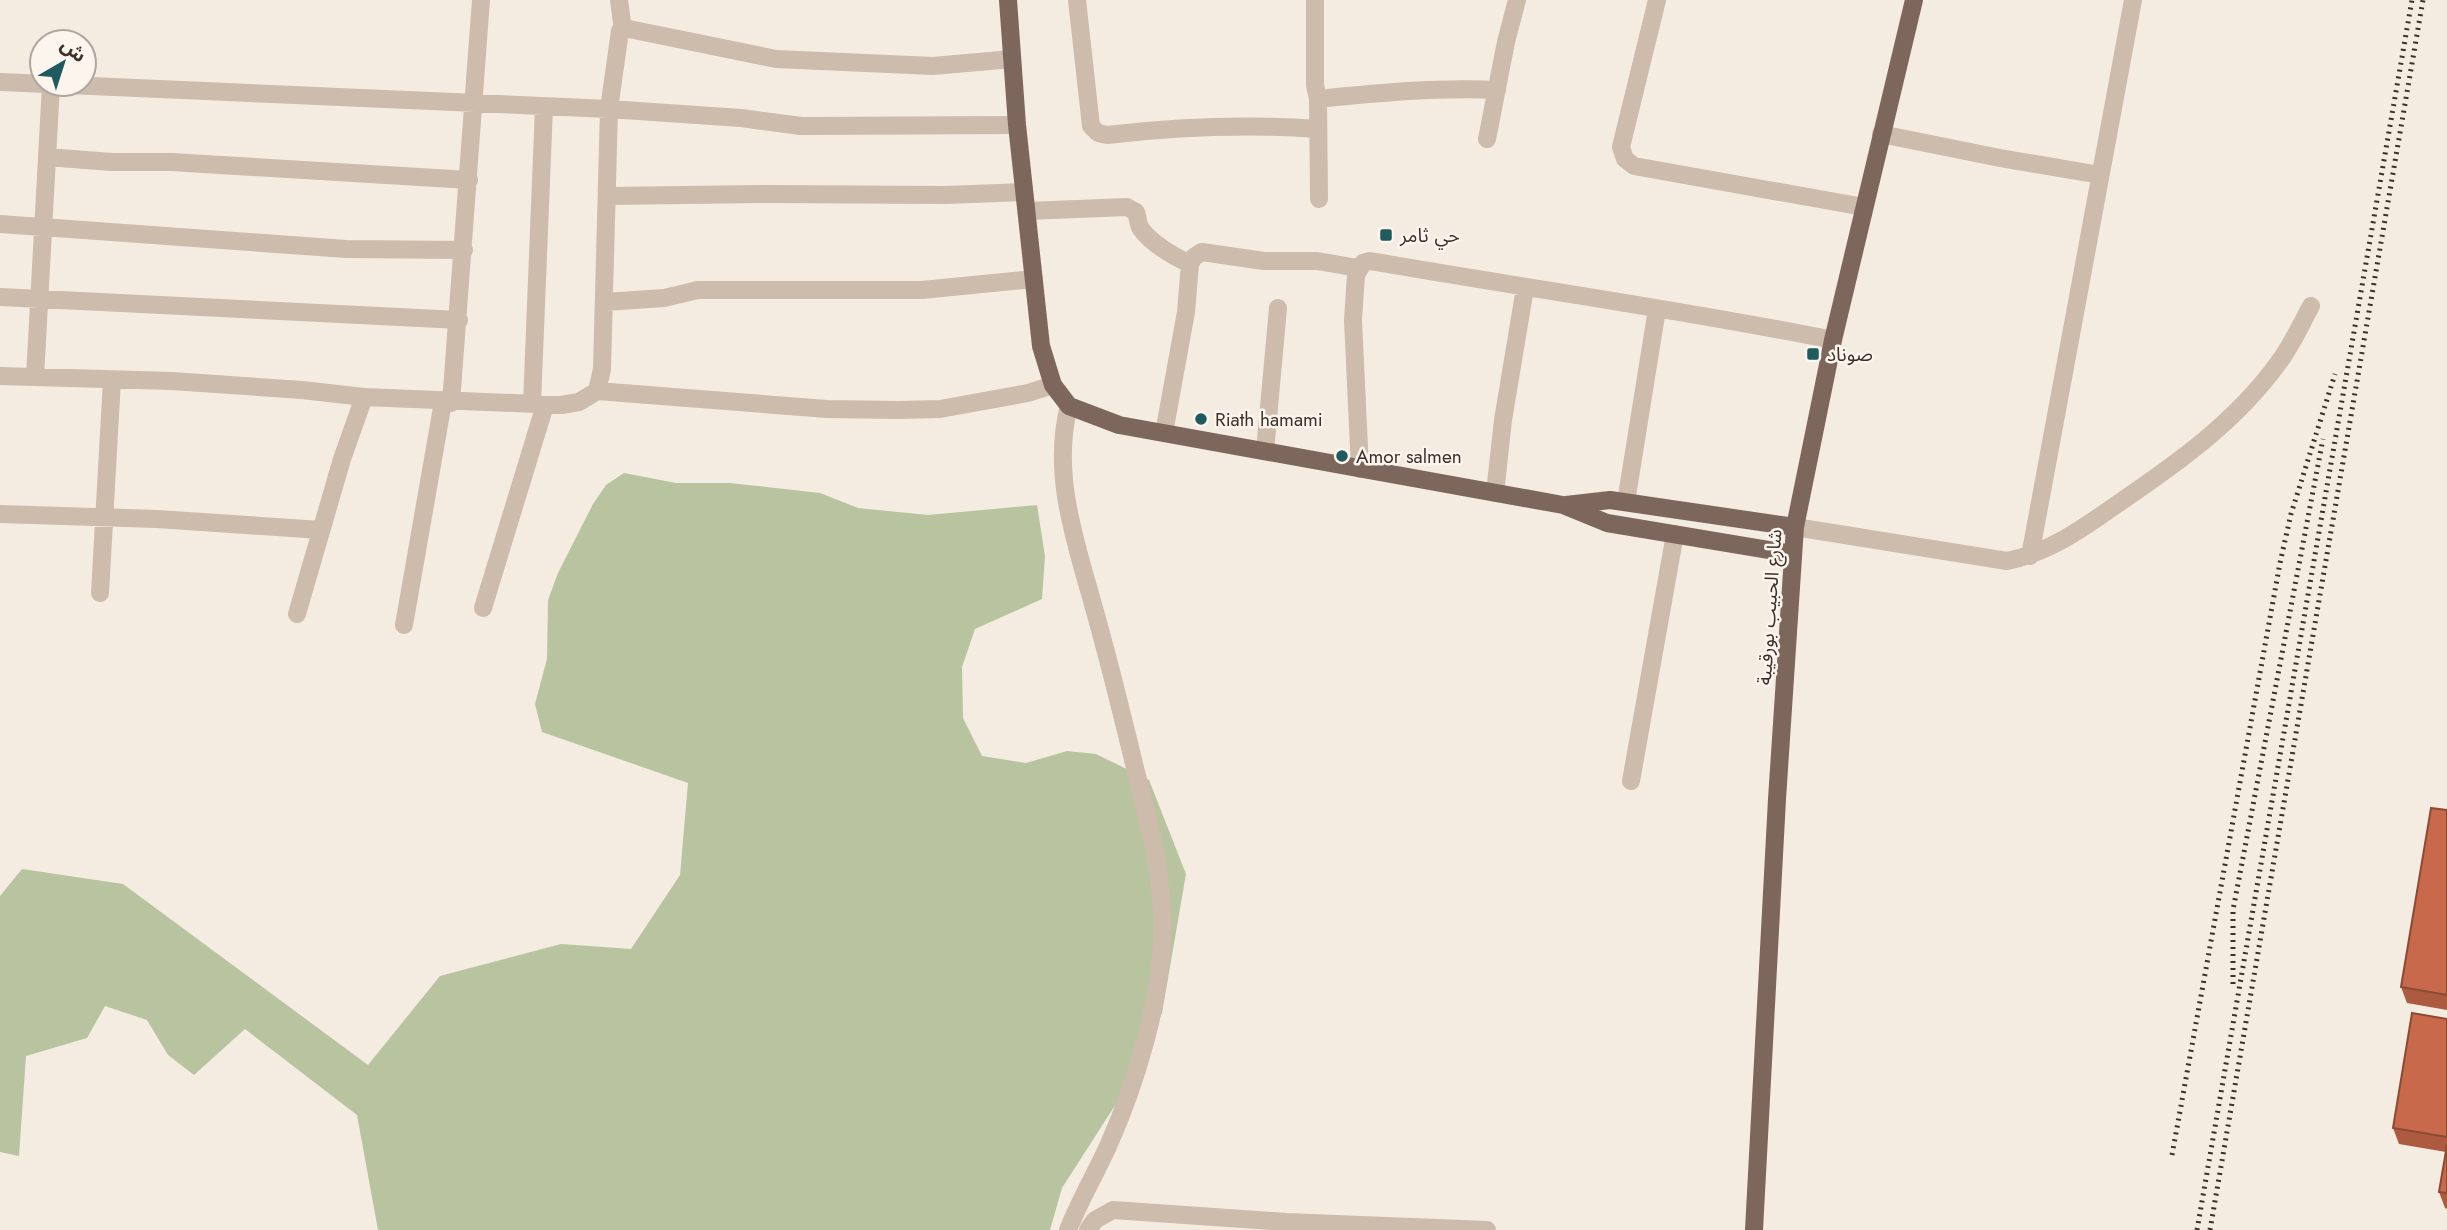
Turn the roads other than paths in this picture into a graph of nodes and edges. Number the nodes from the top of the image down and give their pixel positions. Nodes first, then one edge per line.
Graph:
1 (481, 0) edge
2 (619, 0) edge
3 (1008, 0) edge
4 (1077, 0) edge
5 (1315, 0) edge
6 (1517, 0) edge
7 (1657, 0) edge
8 (1914, 0) edge
9 (2133, 0) edge
10 (623, 30) junction
11 (1012, 59) junction
12 (0, 82) edge
13 (28, 84) edge
14 (98, 87) edge
15 (1497, 90) junction
16 (50, 98) edge
17 (1318, 99) junction
18 (473, 104) junction
19 (544, 107) junction
20 (609, 109) junction
21 (1017, 125) junction
22 (1318, 129) junction
23 (1881, 134) junction
24 (1487, 139) dead end
25 (47, 156) junction
26 (2100, 175) junction
27 (469, 180) junction
28 (1024, 192) junction
29 (607, 196) junction
30 (1319, 199) dead end
31 (1864, 207) junction
32 (1027, 211) junction
33 (0, 225) edge
34 (44, 227) junction
35 (464, 250) junction
36 (1190, 264) junction
37 (1359, 268) junction
38 (1034, 279) junction
39 (1525, 288) junction
40 (0, 297) edge
41 (40, 300) junction
42 (605, 302) junction
43 (2311, 306) dead end
44 (1278, 309) dead end
45 (1657, 309) junction
46 (459, 320) junction
47 (1833, 340) junction
48 (0, 376) edge
49 (36, 377) junction
50 (112, 380) junction
51 (1054, 386) junction
52 (597, 391) junction
53 (364, 397) junction
54 (447, 402) junction
55 (538, 405) junction
56 (1069, 406) junction
57 (1164, 433) junction
58 (1265, 451) junction
59 (1360, 469) junction
60 (1495, 493) junction
61 (1626, 502) junction
62 (1563, 505) junction
63 (0, 514) edge
64 (104, 517) junction
65 (1795, 527) junction
66 (321, 530) junction
67 (1675, 534) junction
68 (1792, 554) junction
69 (2029, 556) junction
70 (100, 593) dead end
71 (483, 608) dead end
72 (297, 614) dead end
73 (404, 625) dead end
74 (1631, 781) dead end
75 (1212, 1224) edge
76 (1351, 1228) edge
77 (1068, 1230) edge
78 (1088, 1230) edge
79 (1487, 1230) edge
80 (1754, 1230) edge

1 - 18 street
2 - 10 street
3 - 11 main road
4 - 22 street
5 - 17 street
6 - 15 street
7 - 31 street
8 - 23 main road, شارع الحبيب بورقيبة
9 - 26 street
10 - 11 street
10 - 20 street
11 - 21 main road
12 - 13 street
14 - 18 street
15 - 17 street
15 - 24 street
16 - 25 street
17 - 22 street
18 - 19 street
18 - 27 street
19 - 20 street
19 - 55 street
20 - 21 street
20 - 29 street
21 - 28 main road
22 - 30 street
23 - 26 street
23 - 31 main road, شارع الحبيب بورقيبة
25 - 27 street
25 - 34 street
26 - 69 street
27 - 35 street
28 - 29 street
28 - 32 main road
29 - 42 street
31 - 47 main road, شارع الحبيب بورقيبة
32 - 36 street
32 - 38 main road
33 - 34 street
34 - 35 street
34 - 41 street
35 - 46 street
36 - 37 street
36 - 57 street
37 - 39 street
37 - 59 street
38 - 42 street
38 - 51 main road
39 - 45 street
39 - 60 street
40 - 41 street
41 - 46 street
41 - 49 street
42 - 52 street
43 - 69 street
44 - 58 street
45 - 47 street
45 - 61 street
46 - 54 street
47 - 65 main road, شارع الحبيب بورقيبة
48 - 49 street
49 - 50 street
50 - 53 street
50 - 64 street
51 - 52 street
51 - 56 main road
52 - 55 street
53 - 54 street
53 - 66 street
54 - 55 street
54 - 73 street
55 - 71 street
56 - 57 main road
56 - 77 street
57 - 58 main road
58 - 59 main road
59 - 60 main road
60 - 62 main road
61 - 62 main road
61 - 65 main road
62 - 67 main road
63 - 64 street
64 - 66 street
64 - 70 street
65 - 68 main road, شارع الحبيب بورقيبة
65 - 69 street
66 - 72 street
67 - 68 main road
67 - 74 street
68 - 80 main road, شارع الحبيب بورقيبة
75 - 76 street
75 - 78 street
76 - 79 street

